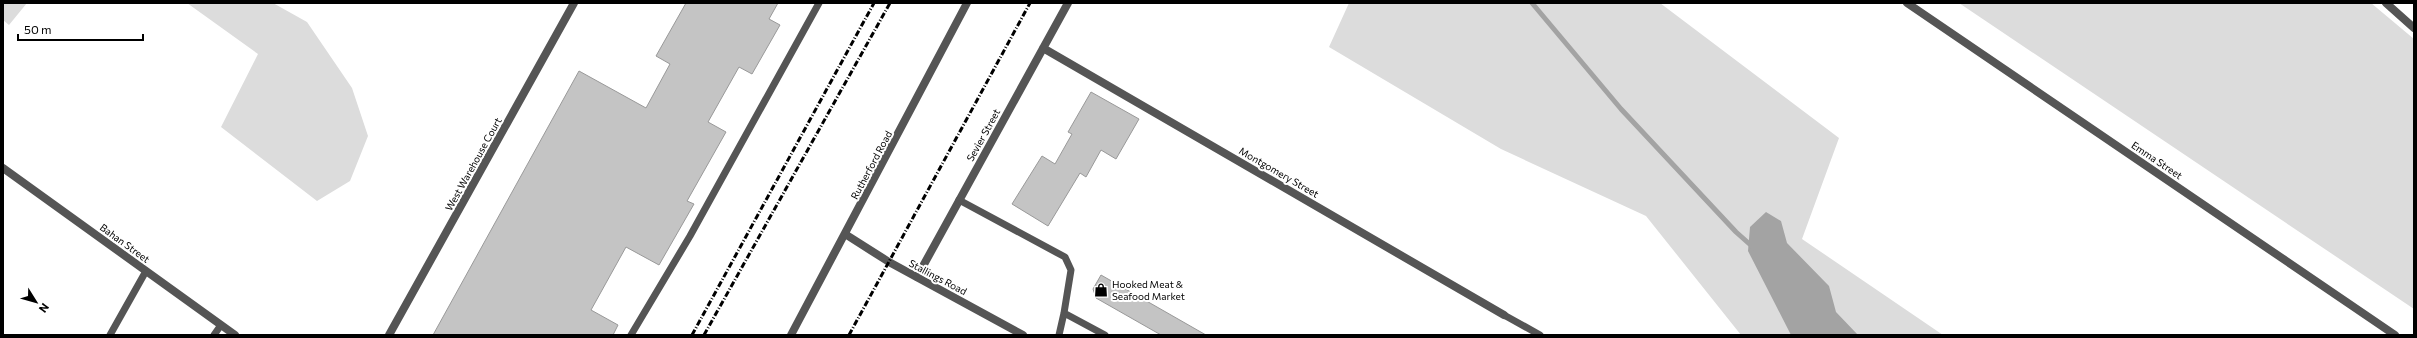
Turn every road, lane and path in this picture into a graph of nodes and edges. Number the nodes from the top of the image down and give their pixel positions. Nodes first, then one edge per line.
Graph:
1 (574, 3) edge
2 (819, 3) edge
3 (967, 3) edge
4 (1068, 3) edge
5 (1907, 3) edge
6 (2386, 3) edge
7 (2414, 28) edge
8 (1043, 48) junction
9 (3, 168) edge
10 (959, 200) junction
11 (845, 234) junction
12 (146, 271) junction
13 (917, 277) junction
14 (1064, 313) junction
15 (1504, 315) joint
16 (221, 325) junction
17 (110, 335) edge
18 (214, 335) edge
19 (235, 335) edge
20 (389, 335) edge
21 (631, 335) edge
22 (791, 335) edge
23 (1022, 335) edge
24 (1058, 335) edge
25 (1105, 335) edge
26 (1540, 335) edge
27 (2395, 335) edge

1 - 20 street, West Warehouse Court
2 - 21 lane
3 - 11 street, Rutherford Road
4 - 8 street, Sevier Street
5 - 27 street, Emma Street
6 - 7 street
8 - 10 street, Sevier Street
8 - 15 street, Montgomery Street
9 - 12 street, Bahan Street
10 - 13 street, Sevier Street
10 - 14 lane
11 - 13 street, Stallings Road
11 - 22 street, Rutherford Road
12 - 16 street, Bahan Street
12 - 17 lane
13 - 23 street, Stallings Road
14 - 24 lane
14 - 25 lane
15 - 26 lane
16 - 18 lane
16 - 19 street, Bahan Street

